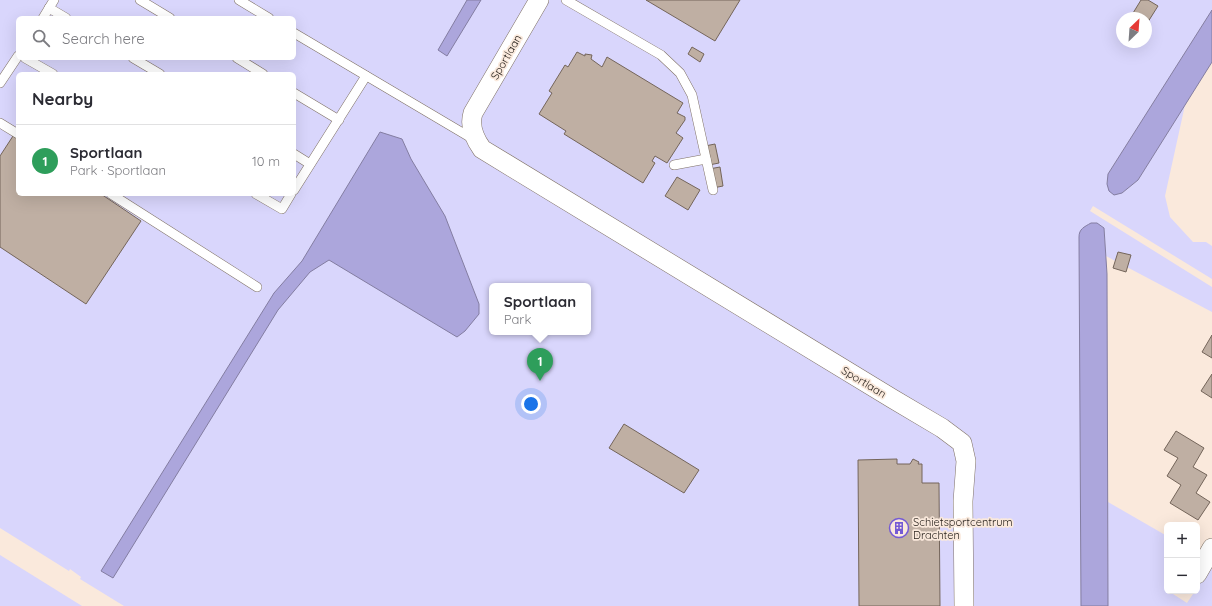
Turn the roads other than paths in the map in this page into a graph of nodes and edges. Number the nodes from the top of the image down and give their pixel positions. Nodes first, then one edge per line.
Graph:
1 (140, 0) edge
2 (239, 0) edge
3 (539, 0) edge
4 (566, 0) edge
5 (52, 4) edge
6 (44, 16) edge
7 (64, 16) edge
8 (167, 16) edge
9 (266, 16) edge
10 (296, 34) edge
11 (16, 59) edge
12 (28, 60) edge
13 (136, 60) edge
14 (239, 60) edge
15 (50, 72) edge
16 (157, 72) edge
17 (260, 72) edge
18 (366, 76) junction
19 (0, 83) edge
20 (296, 94) edge
21 (339, 120) junction
22 (0, 123) edge
23 (16, 133) edge
24 (476, 141) junction
25 (296, 155) edge
26 (706, 159) junction
27 (310, 164) junction
28 (674, 165) dead end
29 (296, 187) edge
30 (713, 190) dead end
31 (114, 196) edge
32 (259, 196) edge
33 (291, 196) edge
34 (257, 287) dead end
35 (1212, 548) edge
36 (1200, 569) edge
37 (964, 606) edge

1 - 8 lane
2 - 9 lane
3 - 24 street, Sportlaan
4 - 26 lane
5 - 6 lane
5 - 7 lane
10 - 18 lane
11 - 19 lane
12 - 15 lane
13 - 16 lane
14 - 17 lane
18 - 21 lane
18 - 24 lane
20 - 21 lane
21 - 27 lane
22 - 23 lane
24 - 37 street, Sportlaan
25 - 27 lane
26 - 28 lane
26 - 30 lane
27 - 29 lane
31 - 34 lane
32 - 33 lane
35 - 36 street

